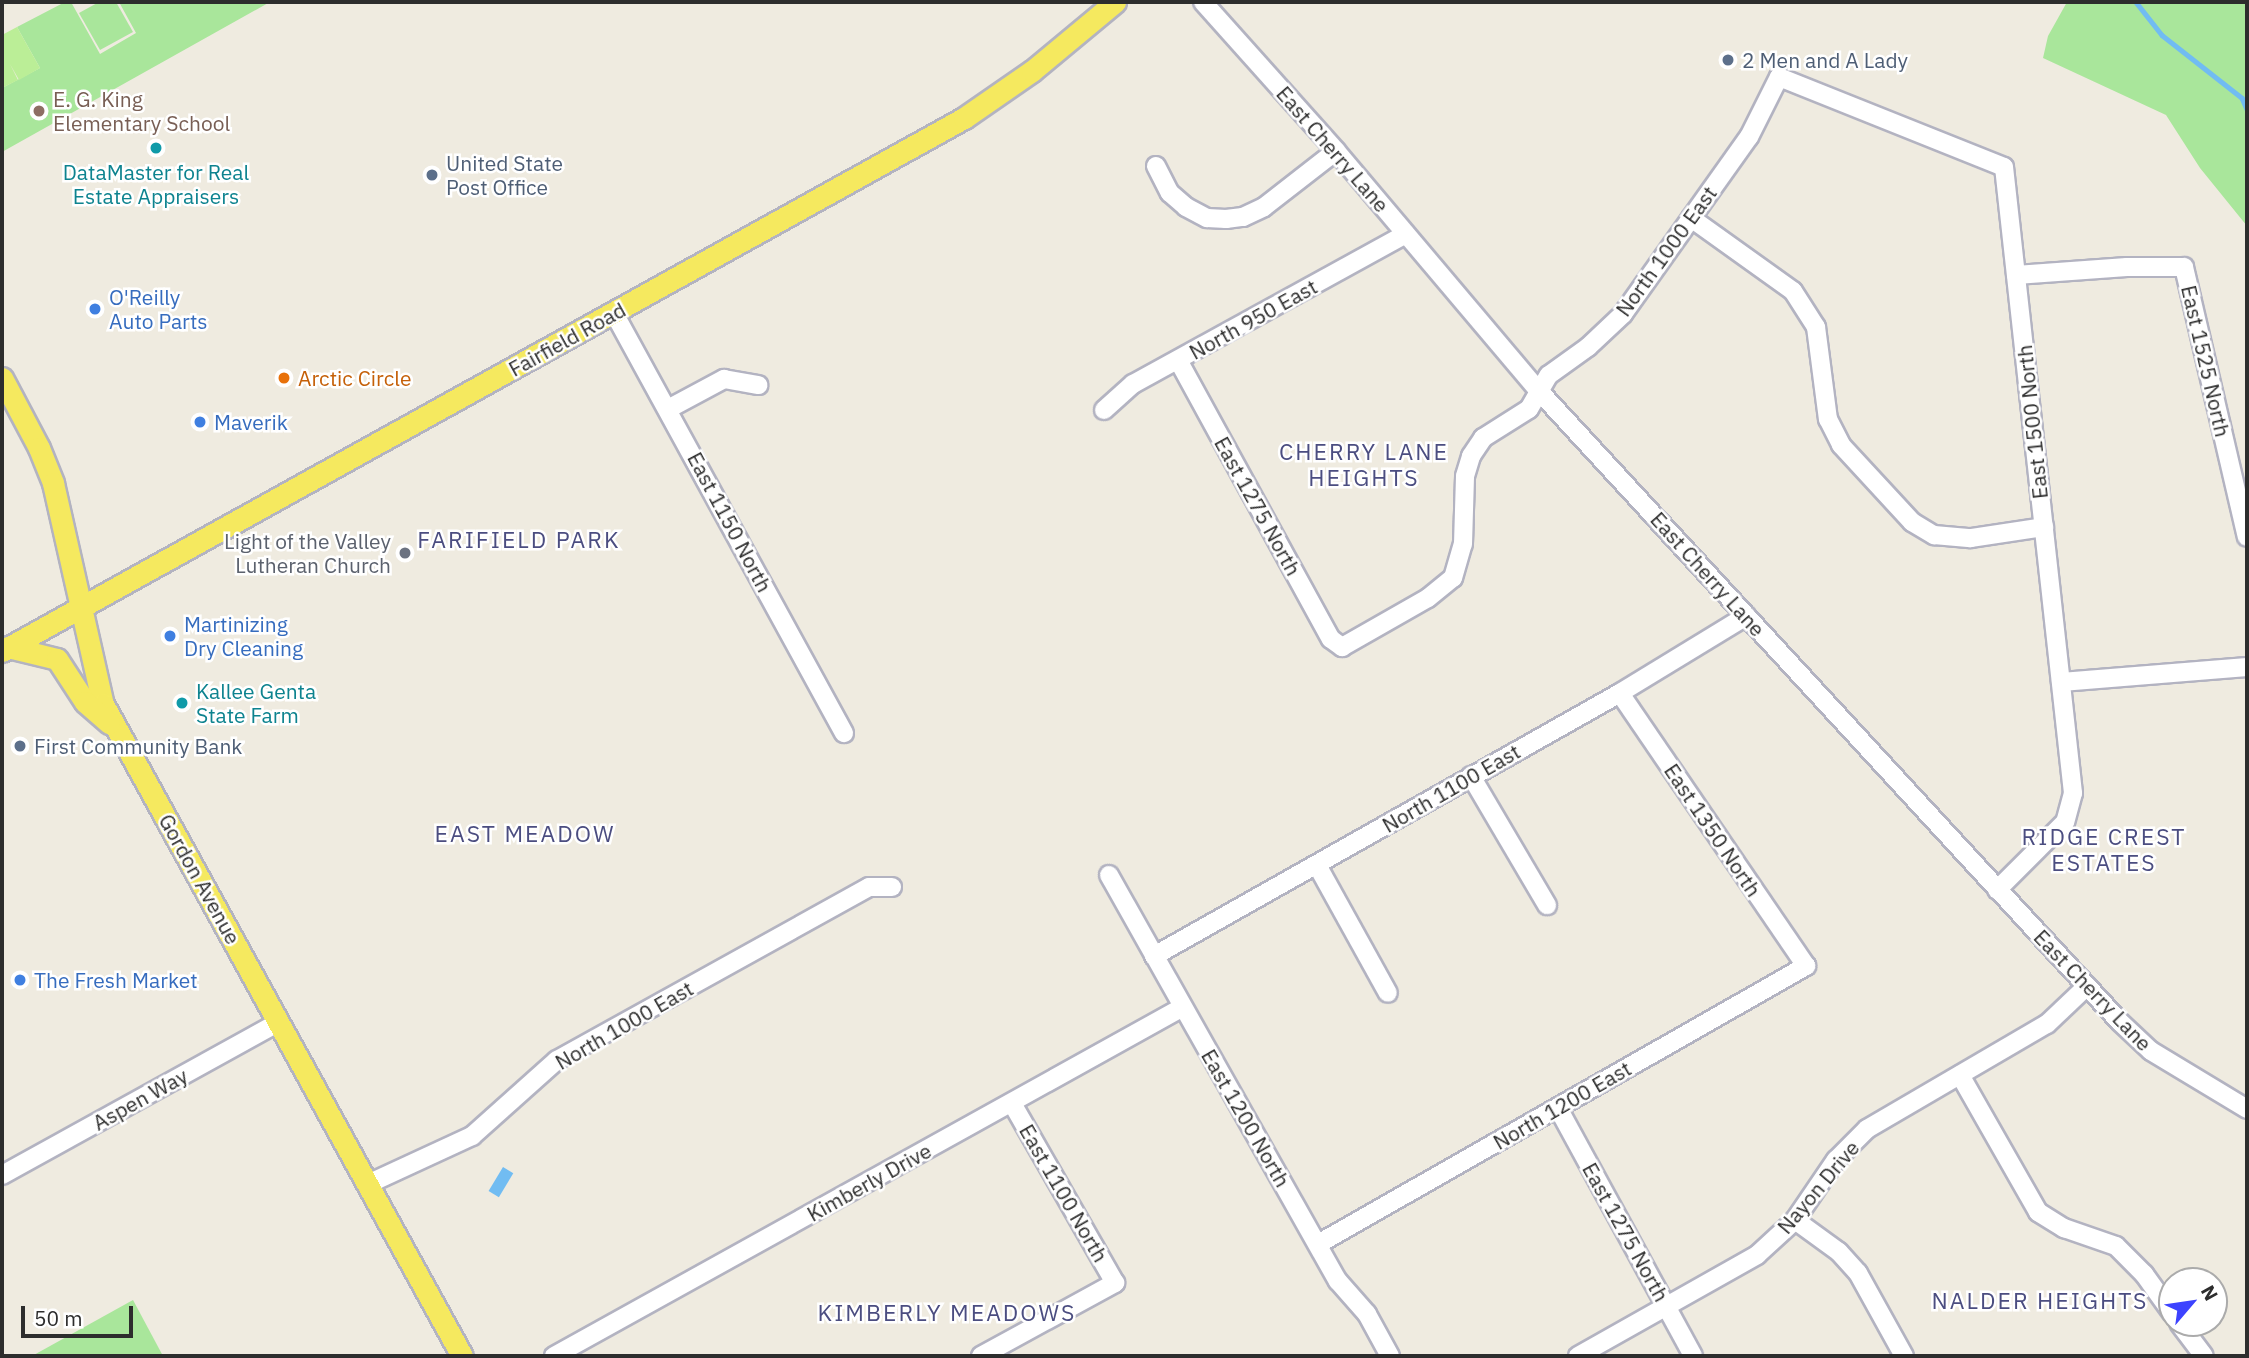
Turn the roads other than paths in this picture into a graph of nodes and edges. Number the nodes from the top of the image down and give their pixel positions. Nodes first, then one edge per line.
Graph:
1 (1115, 2) edge
2 (1203, 2) edge
3 (1779, 77) joint
4 (1336, 151) junction
5 (1156, 166) dead end
6 (1691, 218) junction
7 (1406, 234) junction
8 (2016, 275) junction
9 (614, 313) junction
10 (1178, 360) junction
11 (2, 378) edge
12 (758, 385) dead end
13 (1539, 391) junction
14 (668, 409) junction
15 (1104, 410) dead end
16 (2044, 527) junction
17 (2247, 537) edge
18 (83, 606) junction
19 (1745, 616) junction
20 (1342, 647) joint
21 (5, 649) edge
22 (2247, 667) edge
23 (2061, 682) junction
24 (1620, 694) junction
25 (115, 727) junction
26 (844, 733) dead end
27 (1471, 776) junction
28 (1317, 865) junction
29 (1108, 875) dead end
30 (892, 887) dead end
31 (1997, 890) junction
32 (1547, 905) dead end
33 (1154, 956) junction
34 (1806, 967) joint
35 (2087, 986) junction
36 (1388, 993) dead end
37 (1183, 1007) junction
38 (279, 1023) junction
39 (1960, 1075) junction
40 (1012, 1103) junction
41 (1558, 1108) junction
42 (2247, 1110) edge
43 (2, 1175) edge
44 (368, 1184) junction
45 (1796, 1220) junction
46 (1318, 1244) junction
47 (2158, 1294) edge
48 (1666, 1307) junction
49 (2190, 1337) edge
50 (462, 1356) edge
51 (554, 1356) edge
52 (981, 1356) edge
53 (1390, 1356) edge
54 (1578, 1356) edge
55 (1693, 1356) edge
56 (1904, 1356) edge
57 (2204, 1356) edge

1 - 9 main road, Fairfield Road
2 - 4 street, East Cherry Lane
3 - 6 street, North 1000 East
3 - 8 street, East 1500 North
4 - 5 street
4 - 7 street, East Cherry Lane
6 - 13 street, North 1000 East
6 - 16 street
7 - 10 street, North 950 East
7 - 13 street, East Cherry Lane
8 - 16 street, East 1500 North
8 - 17 street, East 1525 North
9 - 14 street, East 1150 North
9 - 18 main road, Fairfield Road
10 - 15 street, North 950 East
10 - 20 street, East 1275 North
11 - 18 main road, Gordon Avenue
12 - 14 street
13 - 19 street, East Cherry Lane
13 - 20 street, North 1000 East
14 - 26 street, East 1150 North
16 - 23 street, East 1500 North
18 - 21 main road, Fairfield Road
18 - 25 main road, Gordon Avenue
19 - 24 street, North 1100 East
19 - 31 street, East Cherry Lane
21 - 25 main road
22 - 23 street
23 - 31 street, East 1500 North
24 - 27 street, North 1100 East
24 - 34 street, East 1350 North
25 - 38 main road, Gordon Avenue
27 - 28 street, North 1100 East
27 - 32 street
28 - 33 street, North 1100 East
28 - 36 street
29 - 33 street, East 1200 North
30 - 44 street, North 1000 East
31 - 35 street, East Cherry Lane
33 - 37 street, East 1200 North
34 - 41 street, North 1200 East
35 - 39 street, Nayon Drive
35 - 42 street, East Cherry Lane
37 - 40 street, Kimberly Drive
37 - 46 street, East 1200 North
38 - 43 street, Aspen Way
38 - 44 main road, Gordon Avenue
39 - 45 street, Nayon Drive
39 - 47 street
40 - 51 street, Kimberly Drive
40 - 52 street, East 1100 North
41 - 46 street, North 1200 East
41 - 48 street, East 1275 North
44 - 50 main road, Gordon Avenue
45 - 48 street, Nayon Drive
45 - 56 street
46 - 53 street, East 1200 North
48 - 54 street, Nayon Drive
48 - 55 street, East 1275 North
49 - 57 street

